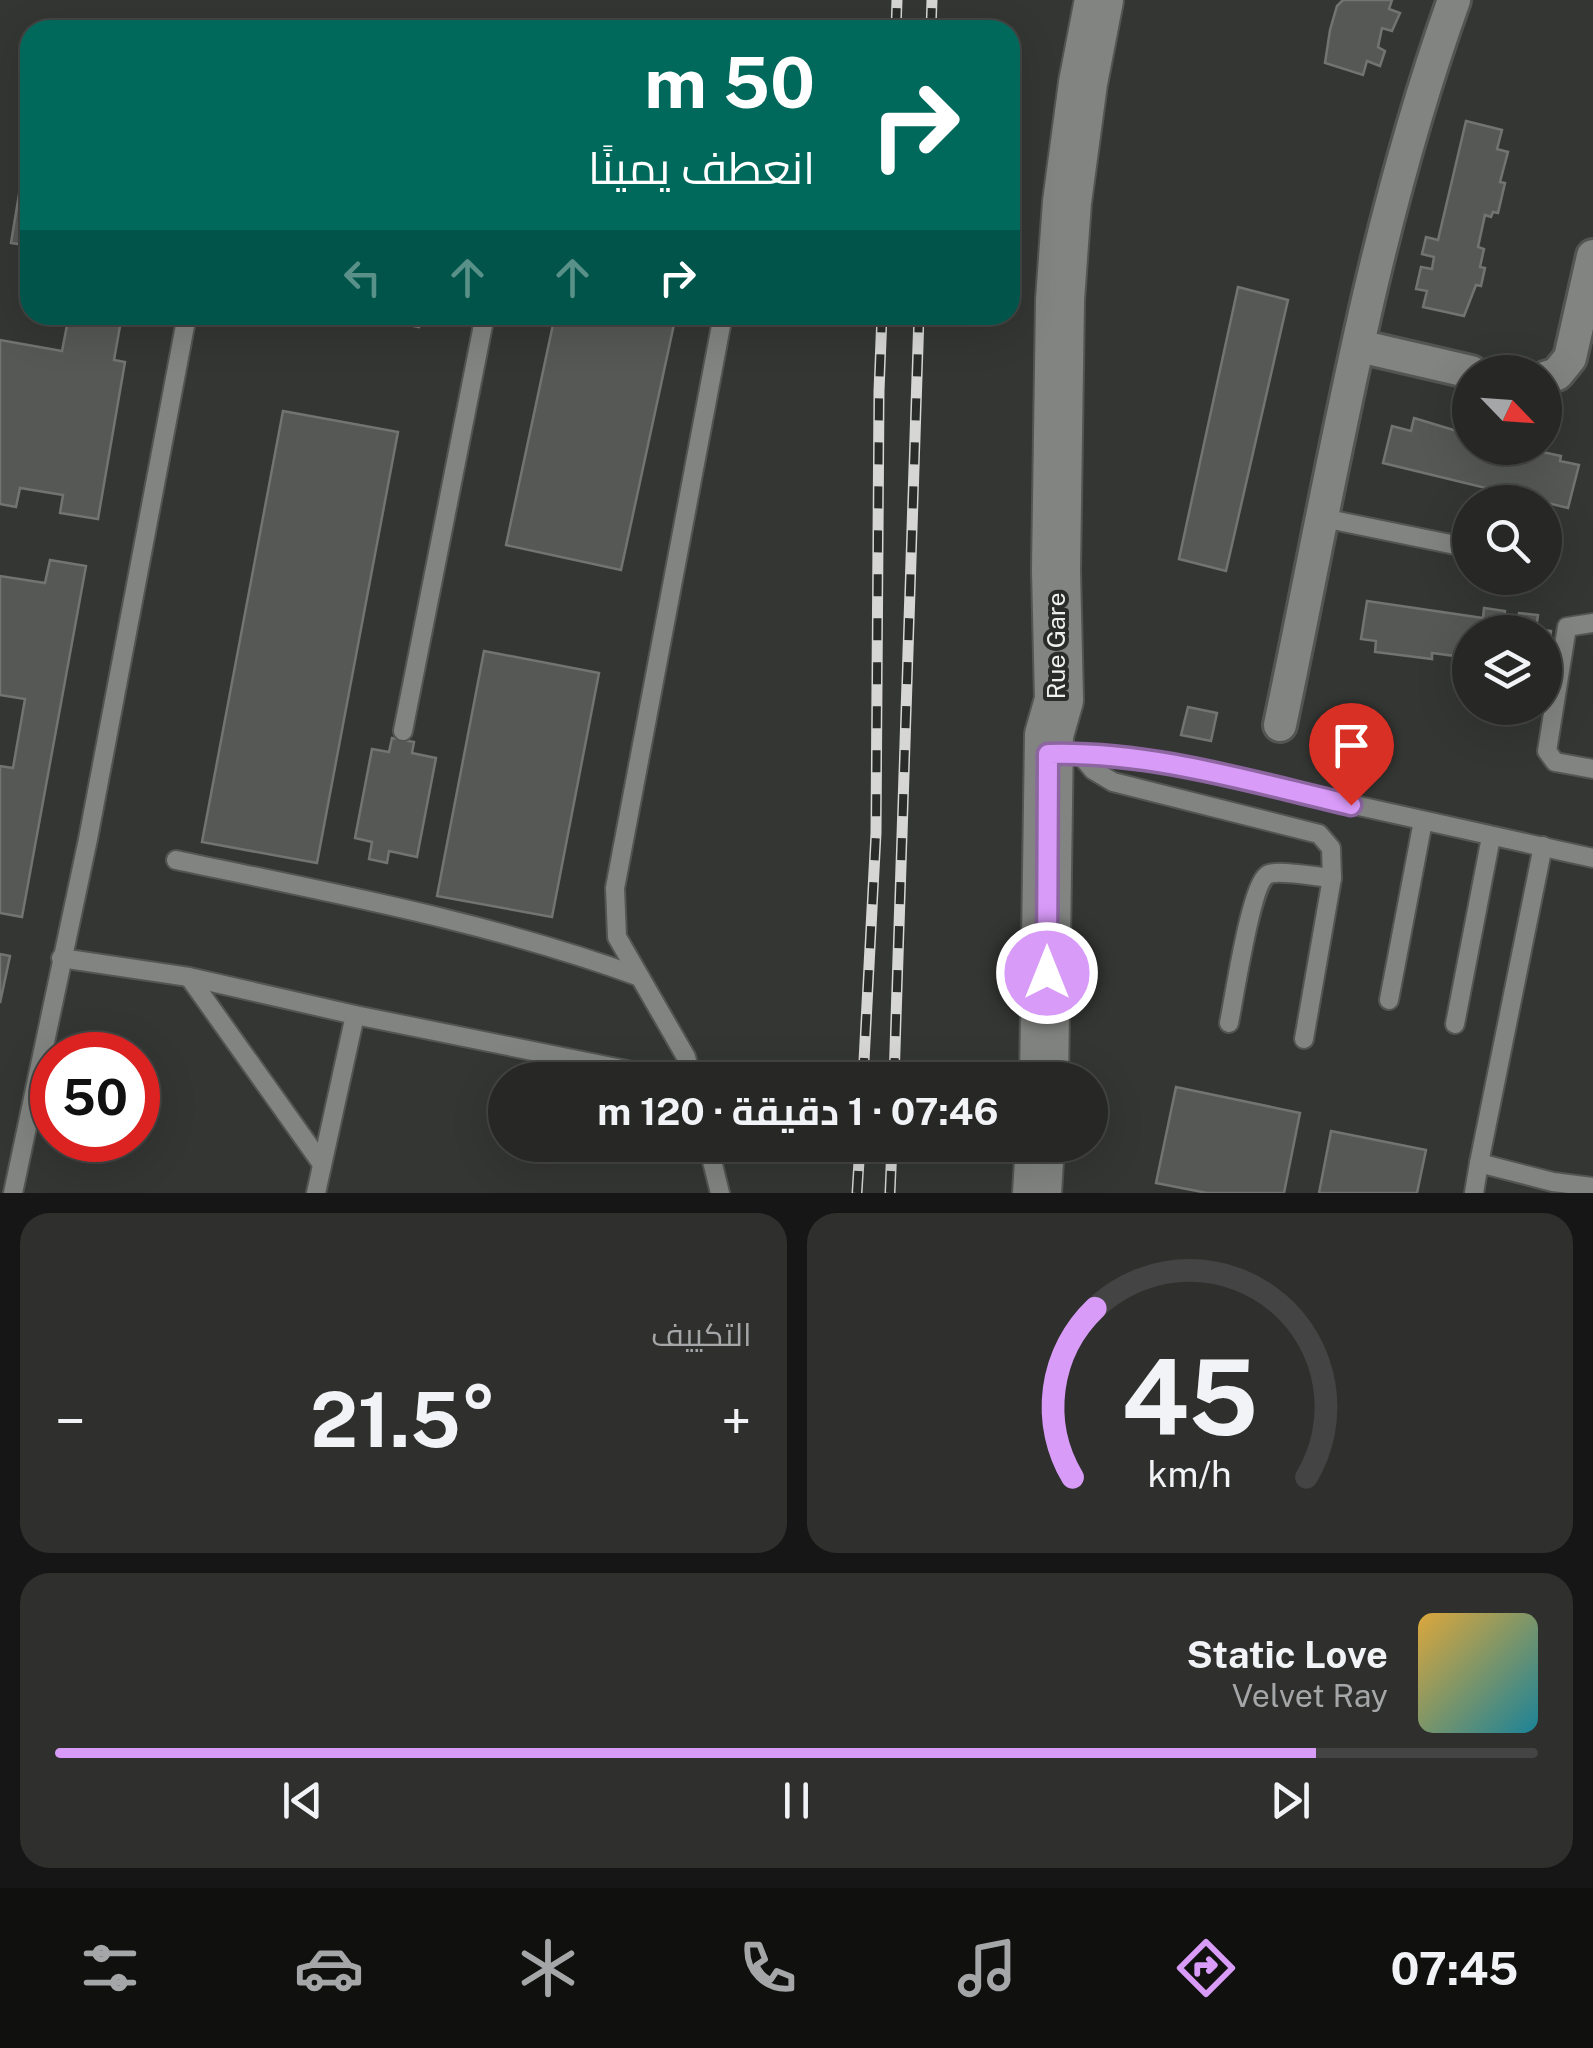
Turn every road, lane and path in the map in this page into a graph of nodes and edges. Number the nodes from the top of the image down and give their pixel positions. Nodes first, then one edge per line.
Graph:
1 (1079, 0) edge
2 (1099, 0) edge
3 (1454, 0) edge
4 (1593, 256) edge
5 (186, 325) edge
6 (483, 325) edge
7 (721, 325) edge
8 (1359, 346) junction
9 (1452, 368) edge
10 (1562, 369) edge
11 (1323, 518) junction
12 (1452, 544) edge
13 (1593, 623) edge
14 (1280, 725) dead end
15 (403, 730) dead end
16 (1059, 748) junction
17 (1593, 769) edge
18 (1423, 821) junction
19 (1492, 836) junction
20 (1543, 846) junction
21 (1593, 858) edge
22 (176, 860) dead end
23 (1332, 878) junction
24 (61, 958) junction
25 (640, 976) junction
26 (188, 977) junction
27 (1389, 1000) dead end
28 (354, 1015) junction
29 (1229, 1023) dead end
30 (1455, 1024) dead end
31 (1304, 1039) dead end
32 (587, 1062) edge
33 (687, 1062) edge
34 (1045, 1062) edge
35 (712, 1162) edge
36 (1039, 1162) edge
37 (1479, 1163) junction
38 (322, 1164) junction
39 (1593, 1186) edge
40 (13, 1193) edge
41 (316, 1193) edge
42 (720, 1193) edge
43 (1037, 1193) edge
44 (1474, 1193) edge

1 - 16 main road, Rue Gare
2 - 16 main road, Rue Gare
3 - 8 street
4 - 10 street
5 - 24 lane
6 - 15 lane
7 - 25 lane
8 - 9 street
8 - 11 street
11 - 12 lane
11 - 14 street
13 - 17 lane
16 - 18 lane
16 - 23 lane
16 - 34 main road
18 - 19 lane
18 - 27 lane
19 - 20 lane
19 - 30 lane
20 - 21 lane
20 - 37 lane
22 - 25 lane
23 - 29 lane
23 - 31 lane
24 - 26 lane
24 - 40 lane
25 - 33 lane
26 - 28 lane
26 - 38 lane
28 - 32 lane
28 - 38 lane
35 - 42 lane
36 - 43 main road
37 - 39 lane
37 - 44 lane
38 - 41 lane

